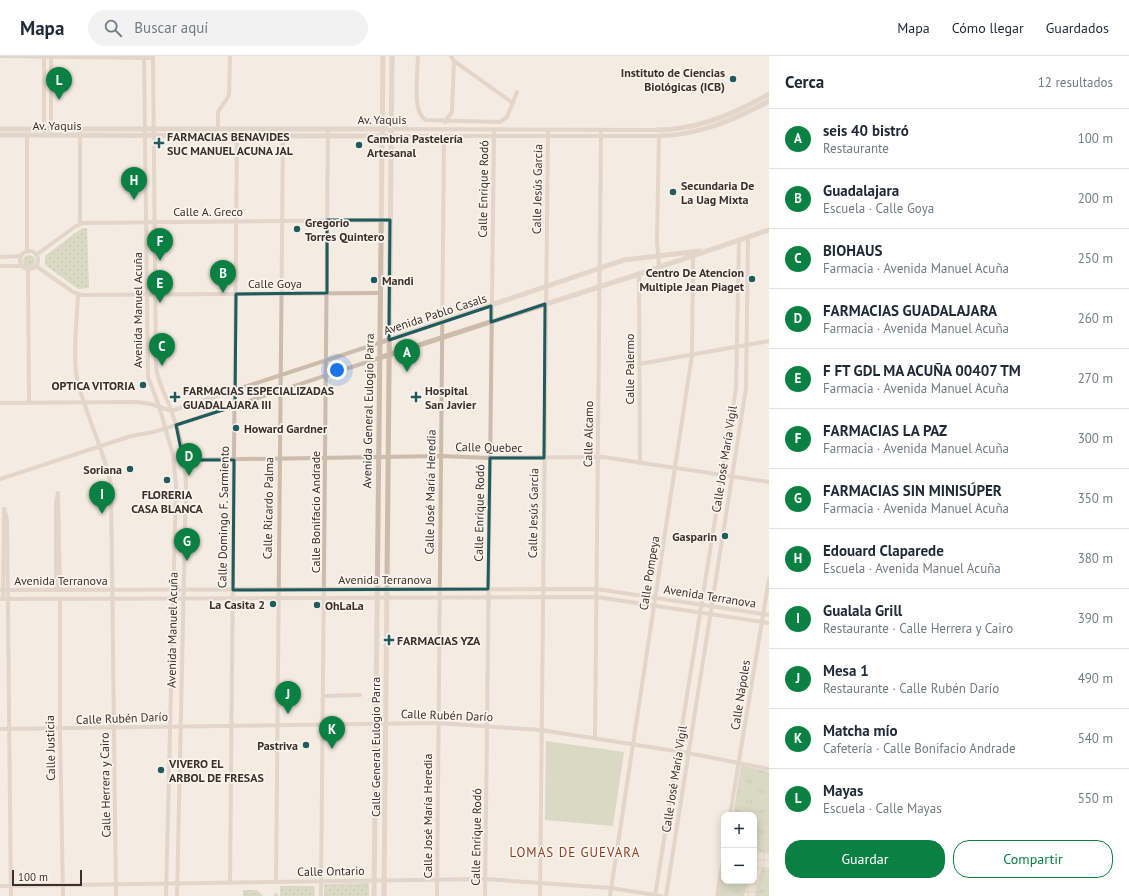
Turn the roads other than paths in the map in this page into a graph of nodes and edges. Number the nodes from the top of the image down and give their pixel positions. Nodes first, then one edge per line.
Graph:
1 (0, 56) edge
2 (44, 56) edge
3 (51, 56) edge
4 (230, 56) edge
5 (382, 56) edge
6 (392, 56) edge
7 (418, 56) edge
8 (451, 56) edge
9 (144, 57) edge
10 (153, 57) edge
11 (454, 60) junction
12 (517, 92) dead end
13 (767, 95) edge
14 (768, 102) edge
15 (514, 103) junction
16 (452, 112) junction
17 (445, 122) junction
18 (460, 122) junction
19 (237, 127) junction
20 (44, 128) junction
21 (51, 128) junction
22 (80, 128) junction
23 (144, 128) junction
24 (153, 128) junction
25 (218, 128) junction
26 (0, 129) edge
27 (328, 129) junction
28 (382, 129) junction
29 (391, 129) junction
30 (494, 130) junction
31 (548, 130) junction
32 (602, 130) junction
33 (657, 130) joint
34 (283, 134) junction
35 (0, 135) edge
36 (28, 135) junction
37 (44, 135) junction
38 (51, 135) junction
39 (80, 135) junction
40 (144, 135) junction
41 (153, 135) junction
42 (237, 135) junction
43 (328, 135) junction
44 (382, 136) junction
45 (391, 136) junction
46 (444, 136) junction
47 (494, 136) junction
48 (659, 136) junction
49 (548, 137) junction
50 (602, 137) junction
51 (236, 220) junction
52 (282, 220) junction
53 (327, 220) junction
54 (381, 220) junction
55 (390, 220) junction
56 (146, 221) junction
57 (155, 221) junction
58 (80, 224) junction
59 (769, 230) edge
60 (748, 237) junction
61 (739, 240) junction
62 (27, 252) junction
63 (692, 254) junction
64 (36, 255) junction
65 (657, 255) junction
66 (21, 256) junction
67 (0, 257) edge
68 (0, 266) edge
69 (22, 266) junction
70 (36, 266) junction
71 (659, 267) junction
72 (28, 269) junction
73 (600, 270) junction
74 (639, 274) junction
75 (600, 287) junction
76 (545, 288) junction
77 (282, 293) junction
78 (327, 293) junction
79 (380, 293) junction
80 (78, 294) junction
81 (147, 294) junction
82 (156, 294) junction
83 (236, 294) junction
84 (545, 304) junction
85 (491, 306) junction
86 (442, 322) junction
87 (491, 322) junction
88 (442, 337) junction
89 (389, 340) junction
90 (769, 342) edge
91 (379, 343) junction
92 (746, 345) junction
93 (737, 347) junction
94 (389, 354) junction
95 (692, 355) junction
96 (379, 358) junction
97 (326, 360) junction
98 (639, 364) junction
99 (281, 374) junction
100 (326, 376) junction
101 (235, 389) junction
102 (279, 392) junction
103 (84, 402) junction
104 (0, 403) edge
105 (29, 403) junction
106 (159, 406) junction
107 (235, 406) junction
108 (171, 411) junction
109 (176, 425) junction
110 (165, 428) junction
111 (100, 446) junction
112 (441, 456) junction
113 (378, 457) junction
114 (388, 457) junction
115 (598, 457) junction
116 (490, 458) junction
117 (544, 458) junction
118 (325, 459) junction
119 (184, 460) junction
120 (234, 460) junction
121 (279, 460) junction
122 (640, 463) junction
123 (675, 468) junction
124 (722, 475) junction
125 (731, 476) junction
126 (0, 479) edge
127 (769, 482) edge
128 (58, 556) junction
129 (769, 579) edge
130 (277, 589) junction
131 (324, 589) junction
132 (376, 589) junction
133 (387, 589) junction
134 (439, 589) junction
135 (488, 589) junction
136 (542, 589) junction
137 (597, 589) junction
138 (3, 590) edge
139 (58, 590) junction
140 (112, 590) junction
141 (174, 590) junction
142 (183, 590) junction
143 (233, 590) junction
144 (439, 597) junction
145 (488, 597) junction
146 (542, 597) junction
147 (596, 597) junction
148 (655, 597) junction
149 (324, 598) junction
150 (376, 598) junction
151 (387, 598) junction
152 (4, 599) edge
153 (60, 599) junction
154 (112, 599) junction
155 (173, 599) junction
156 (183, 599) junction
157 (232, 599) junction
158 (277, 599) junction
159 (701, 604) junction
160 (654, 605) junction
161 (711, 606) junction
162 (699, 612) junction
163 (710, 613) junction
164 (764, 614) junction
165 (769, 615) edge
166 (762, 622) junction
167 (769, 623) edge
168 (360, 695) dead end
169 (324, 696) junction
170 (438, 723) junction
171 (323, 724) junction
172 (375, 724) junction
173 (385, 724) junction
174 (231, 725) junction
175 (276, 725) junction
176 (170, 726) junction
177 (180, 726) junction
178 (488, 726) junction
179 (114, 728) junction
180 (0, 729) edge
181 (8, 729) junction
182 (60, 729) junction
183 (541, 730) junction
184 (595, 738) junction
185 (633, 744) junction
186 (678, 752) junction
187 (688, 753) junction
188 (739, 763) junction
189 (769, 770) edge
190 (731, 812) edge
191 (721, 872) edge
192 (437, 879) junction
193 (485, 879) junction
194 (374, 880) junction
195 (384, 880) junction
196 (322, 881) junction
197 (230, 882) junction
198 (276, 882) junction
199 (166, 883) junction
200 (177, 883) junction
201 (116, 884) junction
202 (540, 884) junction
203 (63, 885) junction
204 (0, 886) edge
205 (11, 886) junction
206 (611, 888) junction
207 (11, 896) edge
208 (64, 896) edge
209 (116, 896) edge
210 (166, 896) edge
211 (176, 896) edge
212 (322, 896) edge
213 (374, 896) edge
214 (384, 896) edge
215 (437, 896) edge
216 (485, 896) edge
217 (540, 896) edge
218 (610, 896) edge
219 (655, 896) edge
220 (662, 896) edge
221 (666, 896) edge
222 (717, 896) edge

1 - 2 street
2 - 3 street
2 - 20 street
3 - 9 street
3 - 21 street
4 - 25 street
5 - 28 street, Avenida General Eulogio Parra
6 - 29 street, Avenida General Eulogio Parra
7 - 17 street
8 - 11 street
9 - 10 street
9 - 23 street, Avenida Manuel Acuña
10 - 24 street, Avenida Manuel Acuña
11 - 15 street
11 - 16 street
12 - 15 street
13 - 14 street
13 - 33 street
14 - 48 street
15 - 18 street
16 - 17 street
16 - 18 street
17 - 18 street
19 - 25 street, Av. Yaquis
19 - 27 street, Av. Yaquis
19 - 42 street, Calle Domingo F. Sarmiento
20 - 21 street, Av. Yaquis
20 - 26 street, Av. Yaquis
20 - 37 street
21 - 22 street, Av. Yaquis
21 - 38 street
22 - 23 street, Av. Yaquis
22 - 39 street
23 - 24 street, Av. Yaquis
23 - 40 street, Avenida Manuel Acuña
24 - 25 street, Av. Yaquis
24 - 41 street, Avenida Manuel Acuña
27 - 28 street, Av. Yaquis
27 - 43 street, Calle Bonifacio Andrade
28 - 29 street, Av. Yaquis
28 - 44 street, Avenida General Eulogio Parra
29 - 30 street, Av. Yaquis
29 - 45 street, Avenida General Eulogio Parra
30 - 31 street, Av. Yaquis
30 - 47 street, Calle Enrique Rodó
31 - 32 street, Av. Yaquis
31 - 49 street, Calle Jesús García
32 - 33 street, Av. Yaquis
32 - 50 street, Calle Alcamo
34 - 42 street, Av. Yaquis
34 - 43 street, Av. Yaquis
34 - 52 street, Calle Ricardo Palma
35 - 36 street, Av. Yaquis
36 - 37 street, Av. Yaquis
36 - 62 street
37 - 38 street, Av. Yaquis
38 - 39 street, Av. Yaquis
39 - 40 street, Av. Yaquis
39 - 58 street
40 - 41 street, Av. Yaquis
40 - 56 street, Avenida Manuel Acuña
41 - 42 street, Av. Yaquis
41 - 57 street, Avenida Manuel Acuña
42 - 51 street, Calle Domingo F. Sarmiento
43 - 44 street, Av. Yaquis
43 - 53 street, Calle Bonifacio Andrade
44 - 45 street, Av. Yaquis
44 - 54 street, Avenida General Eulogio Parra
45 - 46 street, Av. Yaquis
45 - 55 street, Avenida General Eulogio Parra
46 - 47 street, Av. Yaquis
46 - 86 street, Calle José María Heredia
47 - 49 street, Av. Yaquis
47 - 85 street, Calle Enrique Rodó
48 - 50 street, Av. Yaquis
48 - 65 street
49 - 50 street, Av. Yaquis
49 - 76 street, Calle Jesús García
50 - 73 street, Calle Alcamo
51 - 52 street, Calle A. Greco
51 - 57 street, Calle A. Greco
51 - 83 street, Calle Domingo F. Sarmiento
52 - 53 street, Calle A. Greco
52 - 77 street, Calle Ricardo Palma
53 - 54 street, Calle A. Greco
53 - 78 street, Calle Bonifacio Andrade
54 - 55 street, Calle A. Greco
54 - 79 street, Avenida General Eulogio Parra
55 - 89 street, Avenida General Eulogio Parra
56 - 57 street, Calle A. Greco
56 - 58 street, Calle A. Greco
56 - 81 street, Avenida Manuel Acuña
57 - 82 street, Avenida Manuel Acuña
58 - 64 street
59 - 60 street, Avenida Pablo Casals
60 - 61 street, Avenida Pablo Casals
60 - 92 street, Calle José María Vigil
61 - 63 street, Avenida Pablo Casals
61 - 93 street, Calle José María Vigil
62 - 64 street
62 - 66 street
63 - 65 street, Avenida Pablo Casals
63 - 71 street, Avenida Pablo Casals
63 - 95 street, Calle Pompeya
64 - 70 street
65 - 71 street
65 - 73 street, Avenida Pablo Casals
66 - 67 street
66 - 69 street
68 - 69 street
69 - 72 street
70 - 72 street
70 - 80 street
71 - 74 street, Avenida Pablo Casals
72 - 105 street
73 - 75 street, Calle Alcamo
73 - 76 street, Avenida Pablo Casals
74 - 75 street, Avenida Pablo Casals
74 - 98 street, Calle Palermo
75 - 84 street, Avenida Pablo Casals
75 - 115 street, Calle Alcamo
76 - 84 street, Calle Jesús García
76 - 85 street, Avenida Pablo Casals
77 - 78 street, Calle Goya
77 - 83 street, Calle Goya
77 - 99 street, Calle Ricardo Palma
78 - 79 street, Calle Goya
78 - 97 street, Calle Bonifacio Andrade
79 - 91 street, Avenida General Eulogio Parra
80 - 81 street, Calle Goya
80 - 103 street, Calle Herrera y Cairo
81 - 82 street, Calle Goya
81 - 106 street, Avenida Manuel Acuña
82 - 83 street, Calle Goya
82 - 108 street, Avenida Manuel Acuña
83 - 101 street, Calle Domingo F. Sarmiento
84 - 87 street, Avenida Pablo Casals
84 - 117 street, Calle Jesús García
85 - 86 street, Avenida Pablo Casals
85 - 87 street, Calle Enrique Rodó
86 - 88 street, Calle José María Heredia
86 - 89 street, Avenida Pablo Casals
87 - 88 street, Avenida Pablo Casals
87 - 116 street, Calle Enrique Rodó
88 - 94 street, Avenida Pablo Casals
88 - 112 street, Calle José María Heredia
89 - 91 street, Avenida Pablo Casals
89 - 94 street, Avenida General Eulogio Parra
90 - 92 street
91 - 96 street, Avenida General Eulogio Parra
91 - 97 street, Avenida Pablo Casals
92 - 93 street
92 - 125 street, Calle José María Vigil
93 - 95 street
93 - 124 street, Calle José María Vigil
94 - 96 street, Avenida Pablo Casals
94 - 114 street, Avenida General Eulogio Parra
95 - 98 street
95 - 123 street, Calle Pompeya
96 - 100 street, Avenida Pablo Casals
96 - 113 street, Avenida General Eulogio Parra
97 - 99 street, Avenida Pablo Casals
97 - 100 street, Calle Bonifacio Andrade
98 - 122 street, Calle Palermo
99 - 101 street, Avenida Pablo Casals
99 - 102 street, Calle Ricardo Palma
100 - 102 street, Avenida Pablo Casals
100 - 118 street, Calle Bonifacio Andrade
101 - 107 street, Calle Domingo F. Sarmiento
101 - 108 street, Avenida Pablo Casals
102 - 107 street, Avenida Pablo Casals
102 - 121 street, Calle Ricardo Palma
103 - 105 street
103 - 106 street
103 - 111 street, Calle Herrera y Cairo
104 - 105 street
106 - 108 street
106 - 110 street, Avenida Manuel Acuña
107 - 109 street, Avenida Pablo Casals
107 - 120 street, Calle Domingo F. Sarmiento
108 - 109 street, Avenida Manuel Acuña
109 - 110 street, Avenida Pablo Casals
109 - 119 street, Avenida Manuel Acuña
110 - 111 street, Avenida Pablo Casals
110 - 141 street, Avenida Manuel Acuña
111 - 126 street, Avenida Pablo Casals
111 - 140 street, Calle Herrera y Cairo
112 - 114 street, Calle Quebec
112 - 116 street, Calle Quebec
112 - 134 street, Calle José María Heredia
113 - 114 street, Calle Quebec
113 - 118 street, Calle Quebec
113 - 132 street, Avenida General Eulogio Parra
114 - 133 street, Avenida General Eulogio Parra
115 - 117 street, Calle Quebec
115 - 122 street, Calle Quebec
115 - 137 street, Calle Alcamo
116 - 117 street, Calle Quebec
116 - 135 street, Calle Enrique Rodó
117 - 136 street, Calle Jesús García
118 - 121 street, Calle Quebec
118 - 131 street, Calle Bonifacio Andrade
119 - 120 street, Calle Quebec
119 - 142 street, Avenida Manuel Acuña
120 - 121 street, Calle Quebec
120 - 143 street, Calle Domingo F. Sarmiento
121 - 130 street, Calle Ricardo Palma
122 - 123 street, Calle Quebec
123 - 124 street, Calle Quebec
123 - 148 street, Calle Pompeya
124 - 125 street, Calle Quebec
124 - 159 street, Calle José María Vigil
125 - 127 street, Calle Quebec
125 - 161 street, Calle José María Vigil
128 - 128 street
128 - 139 street
129 - 164 street, Calle Nápoles
130 - 131 street, Avenida Terranova
130 - 143 street, Avenida Terranova
130 - 158 street, Calle Ricardo Palma
131 - 132 street, Avenida Terranova
131 - 149 street, Calle Bonifacio Andrade
132 - 133 street, Avenida Terranova
132 - 150 street, Avenida General Eulogio Parra
133 - 134 street, Avenida Terranova
133 - 151 street, Avenida General Eulogio Parra
134 - 135 street, Avenida Terranova
134 - 144 street, Calle José María Heredia
135 - 136 street, Avenida Terranova
135 - 145 street, Calle Enrique Rodó
136 - 137 street, Avenida Terranova
136 - 146 street, Calle Jesús García
137 - 147 street, Calle Alcamo
137 - 148 street, Avenida Terranova
138 - 138 street
138 - 139 street, Avenida Terranova
138 - 152 street
139 - 140 street, Avenida Terranova
140 - 141 street, Avenida Terranova
140 - 154 street, Calle Herrera y Cairo
141 - 142 street, Avenida Terranova
141 - 155 street, Avenida Manuel Acuña
142 - 143 street, Avenida Terranova
142 - 156 street, Avenida Manuel Acuña
143 - 157 street, Calle Domingo F. Sarmiento
144 - 145 street, Avenida Terranova
144 - 151 street, Avenida Terranova
144 - 170 street, Calle José María Heredia
145 - 146 street, Avenida Terranova
145 - 178 street, Calle Enrique Rodó
146 - 147 street, Avenida Terranova
146 - 183 street, Calle Jesús García
147 - 160 street, Avenida Terranova
147 - 184 street, Calle Alcamo
148 - 159 street, Avenida Terranova
148 - 160 street, Calle Pompeya
149 - 150 street, Avenida Terranova
149 - 158 street, Avenida Terranova
149 - 169 street, Calle Bonifacio Andrade
150 - 151 street, Avenida Terranova
150 - 172 street, Calle General Eulogio Parra
151 - 173 street, Calle General Eulogio Parra
152 - 153 street, Avenida Terranova
152 - 181 street
153 - 154 street, Avenida Terranova
153 - 182 street, Calle Justicia
154 - 155 street, Avenida Terranova
154 - 179 street, Calle Herrera y Cairo
155 - 156 street, Avenida Terranova
155 - 176 street, Avenida Manuel Acuña
156 - 157 street, Avenida Terranova
156 - 177 street, Avenida Manuel Acuña
157 - 158 street, Avenida Terranova
157 - 174 street, Calle Domingo F. Sarmiento
158 - 175 street, Calle Ricardo Palma
159 - 161 street, Avenida Terranova
159 - 162 street, Calle José María Vigil
160 - 162 street, Avenida Terranova
160 - 185 street, Calle Pompeya
161 - 163 street, Calle José María Vigil
161 - 164 street, Avenida Terranova
162 - 163 street, Avenida Terranova
162 - 186 street, Calle José María Vigil
163 - 166 street, Avenida Terranova
163 - 187 street, Calle José María Vigil
164 - 165 street, Avenida Terranova
164 - 166 street, Calle Nápoles
166 - 167 street, Avenida Terranova
166 - 188 street, Calle Nápoles
168 - 169 street
169 - 171 street, Calle Bonifacio Andrade
170 - 173 street, Calle Rubén Darío
170 - 178 street, Calle Rubén Darío
170 - 192 street, Calle José María Heredia
171 - 172 street, Calle Rubén Darío
171 - 175 street, Calle Rubén Darío
171 - 196 street, Calle Bonifacio Andrade
172 - 173 street, Calle Rubén Darío
172 - 194 street, Calle General Eulogio Parra
173 - 195 street, Calle General Eulogio Parra
174 - 175 street, Calle Rubén Darío
174 - 177 street, Calle Rubén Darío
174 - 197 street, Calle Domingo F. Sarmiento
175 - 198 street, Calle Ricardo Palma
176 - 177 street, Calle Rubén Darío
176 - 179 street, Calle Rubén Darío
176 - 199 street, Avenida Manuel Acuña
177 - 200 street, Avenida Manuel Acuña
178 - 183 street, Calle Rubén Darío
178 - 193 street, Calle Enrique Rodó
179 - 182 street, Calle Rubén Darío
179 - 201 street, Calle Herrera y Cairo
180 - 181 street, Calle Rubén Darío
181 - 182 street, Calle Rubén Darío
181 - 205 street
182 - 203 street, Calle Justicia
183 - 184 street, Calle Rubén Darío
183 - 202 street, Calle Jesús García
184 - 185 street, Calle Rubén Darío
185 - 186 street, Calle Rubén Darío
185 - 206 street, Calle Pompeya
186 - 187 street, Calle Rubén Darío
186 - 219 street, Calle José María Vigil
187 - 188 street, Calle Rubén Darío
187 - 221 street, Calle José María Vigil
188 - 189 street, Calle Rubén Darío
188 - 190 street, Calle Nápoles
191 - 222 street
192 - 193 street, Calle Ontario
192 - 195 street, Calle Ontario
192 - 215 street, Calle José María Heredia
193 - 202 street, Calle Ontario
193 - 216 street, Calle Enrique Rodó
194 - 195 street, Calle Ontario
194 - 196 street, Calle Ontario
194 - 213 street, Calle General Eulogio Parra
195 - 214 street, Calle General Eulogio Parra
196 - 198 street, Calle Ontario
196 - 212 street, Calle Bonifacio Andrade
197 - 198 street, Calle Ontario
197 - 200 street, Calle Ontario
199 - 200 street, Calle Ontario
199 - 201 street, Calle Ontario
199 - 210 street, Avenida Manuel Acuña
200 - 211 street, Avenida Manuel Acuña
201 - 203 street, Calle Ontario
201 - 209 street, Calle Herrera y Cairo
202 - 206 street, Calle Ontario
202 - 217 street, Calle Jesús García
203 - 205 street, Calle Ontario
203 - 208 street, Calle Justicia
204 - 205 street, Calle Ontario
205 - 207 street
206 - 218 street, Calle Pompeya
206 - 219 street, Calle Ontario
219 - 220 street, Calle Ontario

